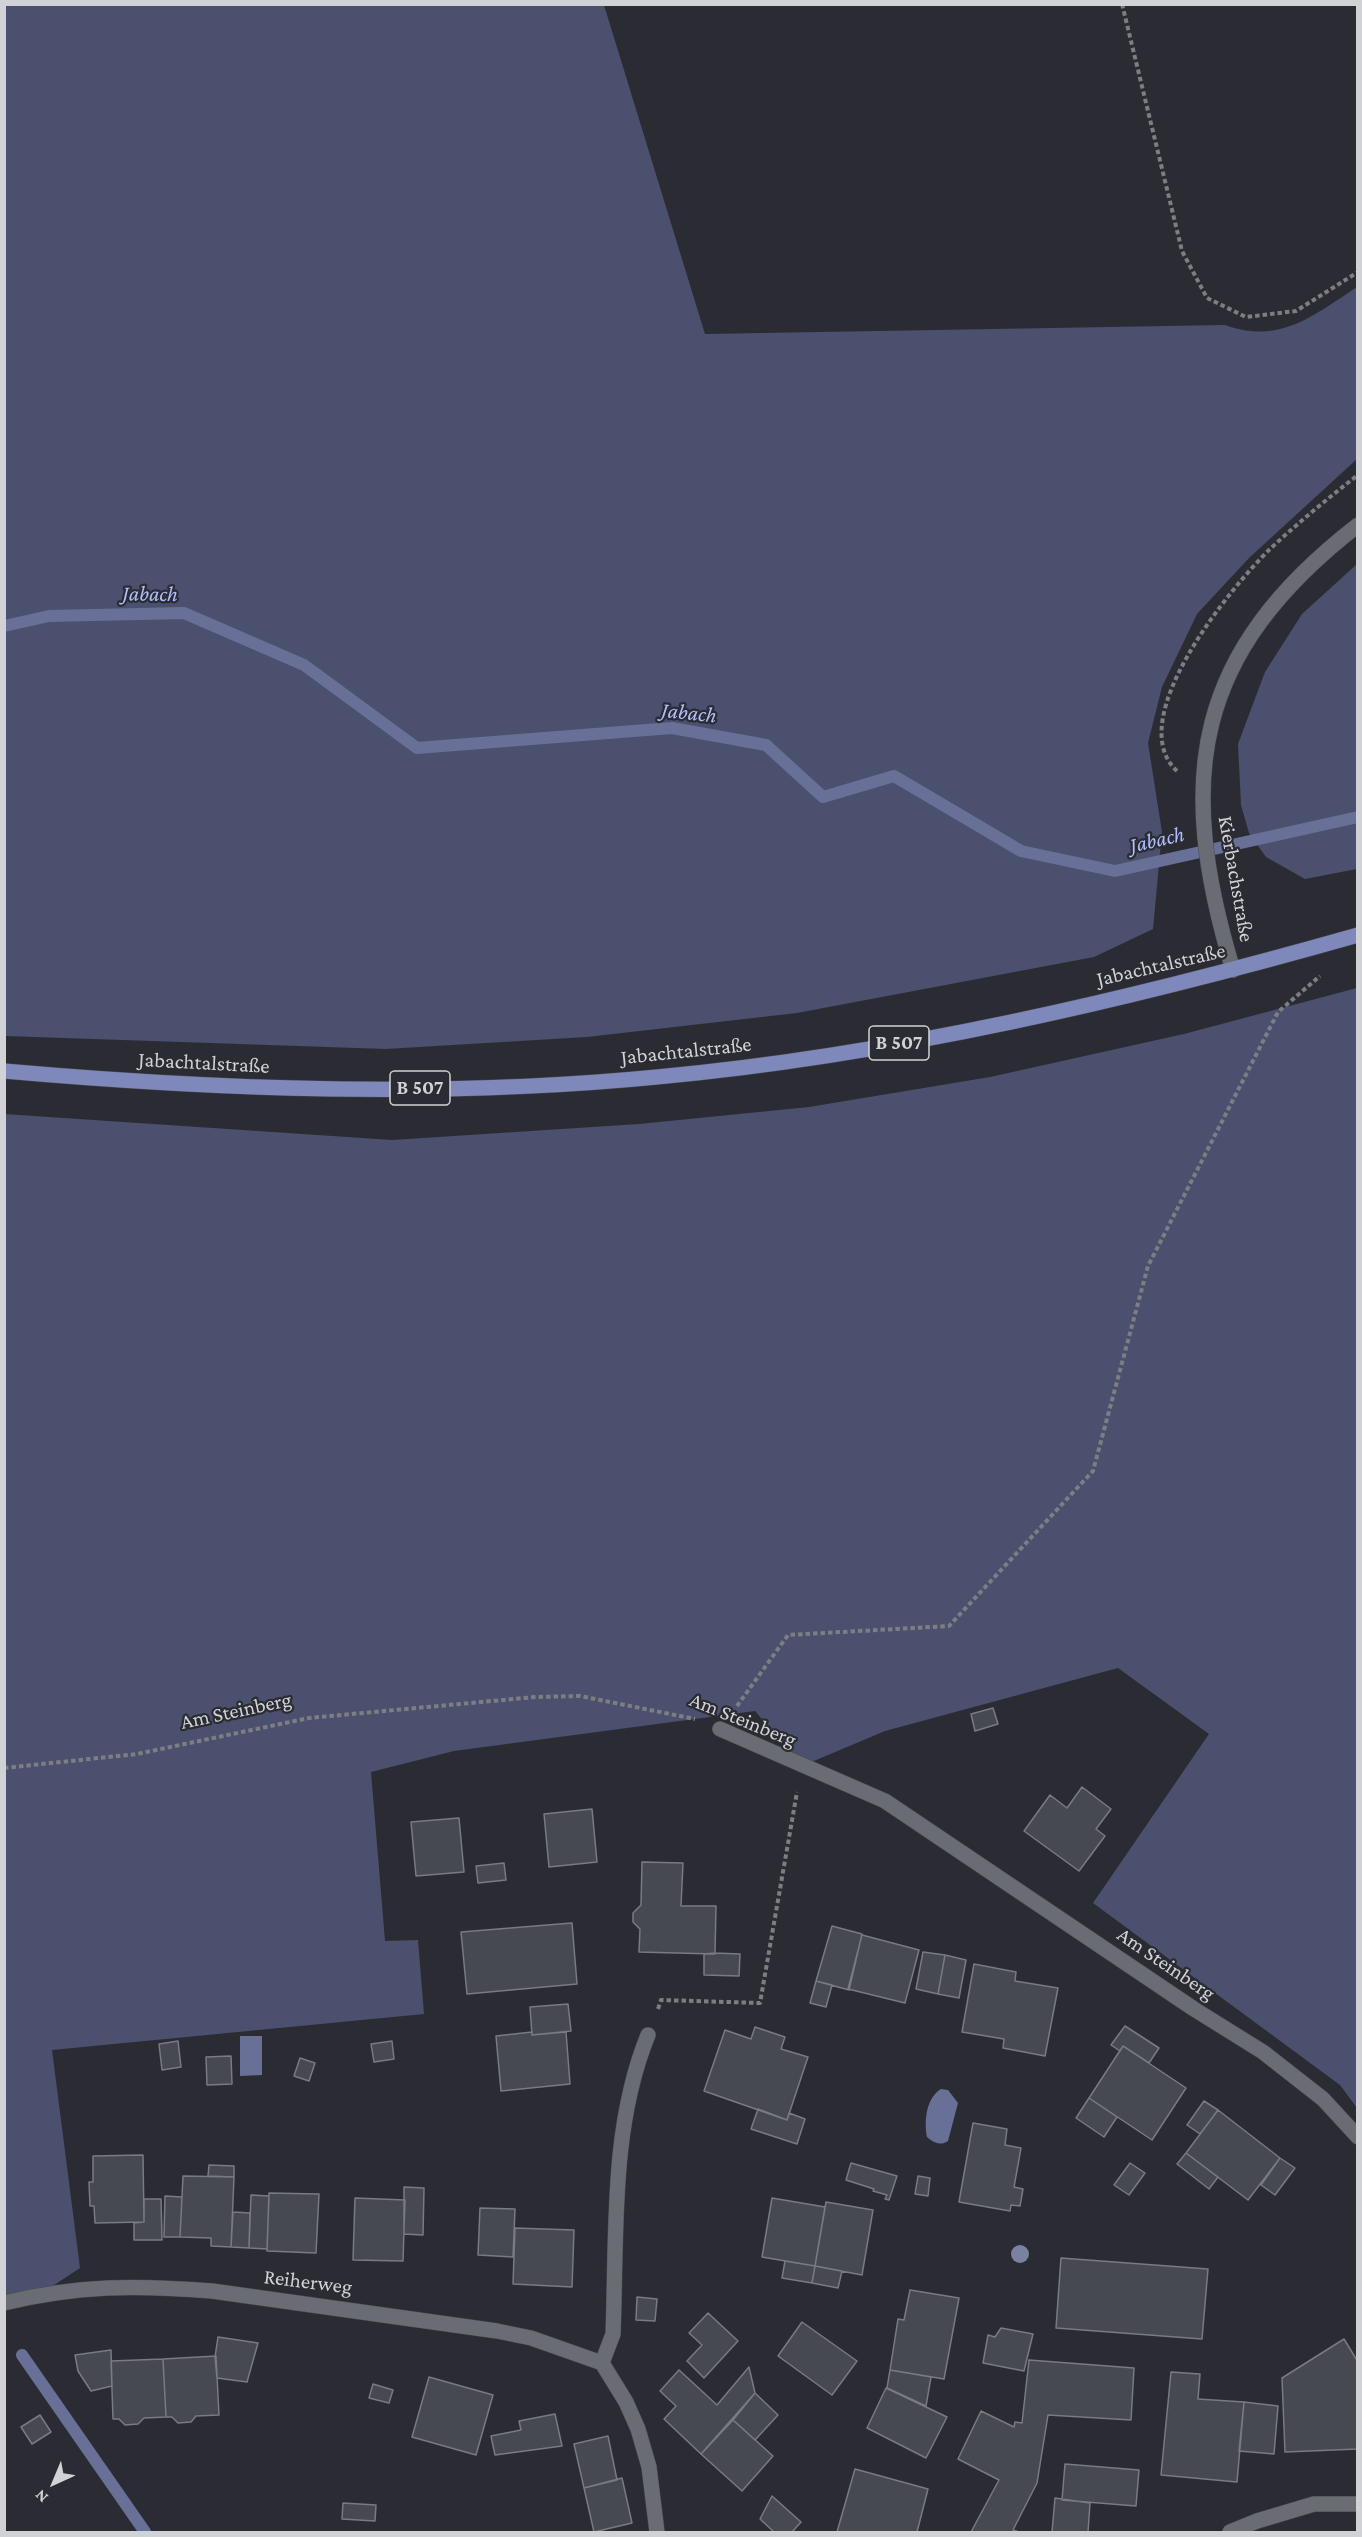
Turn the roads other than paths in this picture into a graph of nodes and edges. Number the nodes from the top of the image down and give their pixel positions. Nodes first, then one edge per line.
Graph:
1 (1358, 525) edge
2 (1358, 935) edge
3 (1233, 970) junction
4 (4, 1071) edge
5 (720, 1729) road end
6 (648, 2035) road end
7 (1358, 2137) edge
8 (4, 2303) edge
9 (602, 2363) junction
10 (1358, 2504) edge
11 (657, 2532) edge
12 (1230, 2532) edge

1 - 3 street, Kierbachstraße
2 - 3 main road, Jabachtalstraße / B 507
3 - 4 main road, Jabachtalstraße / B 507
5 - 7 street, Am Steinberg
6 - 9 street
8 - 9 street, Reiherweg
9 - 11 street
10 - 12 street

